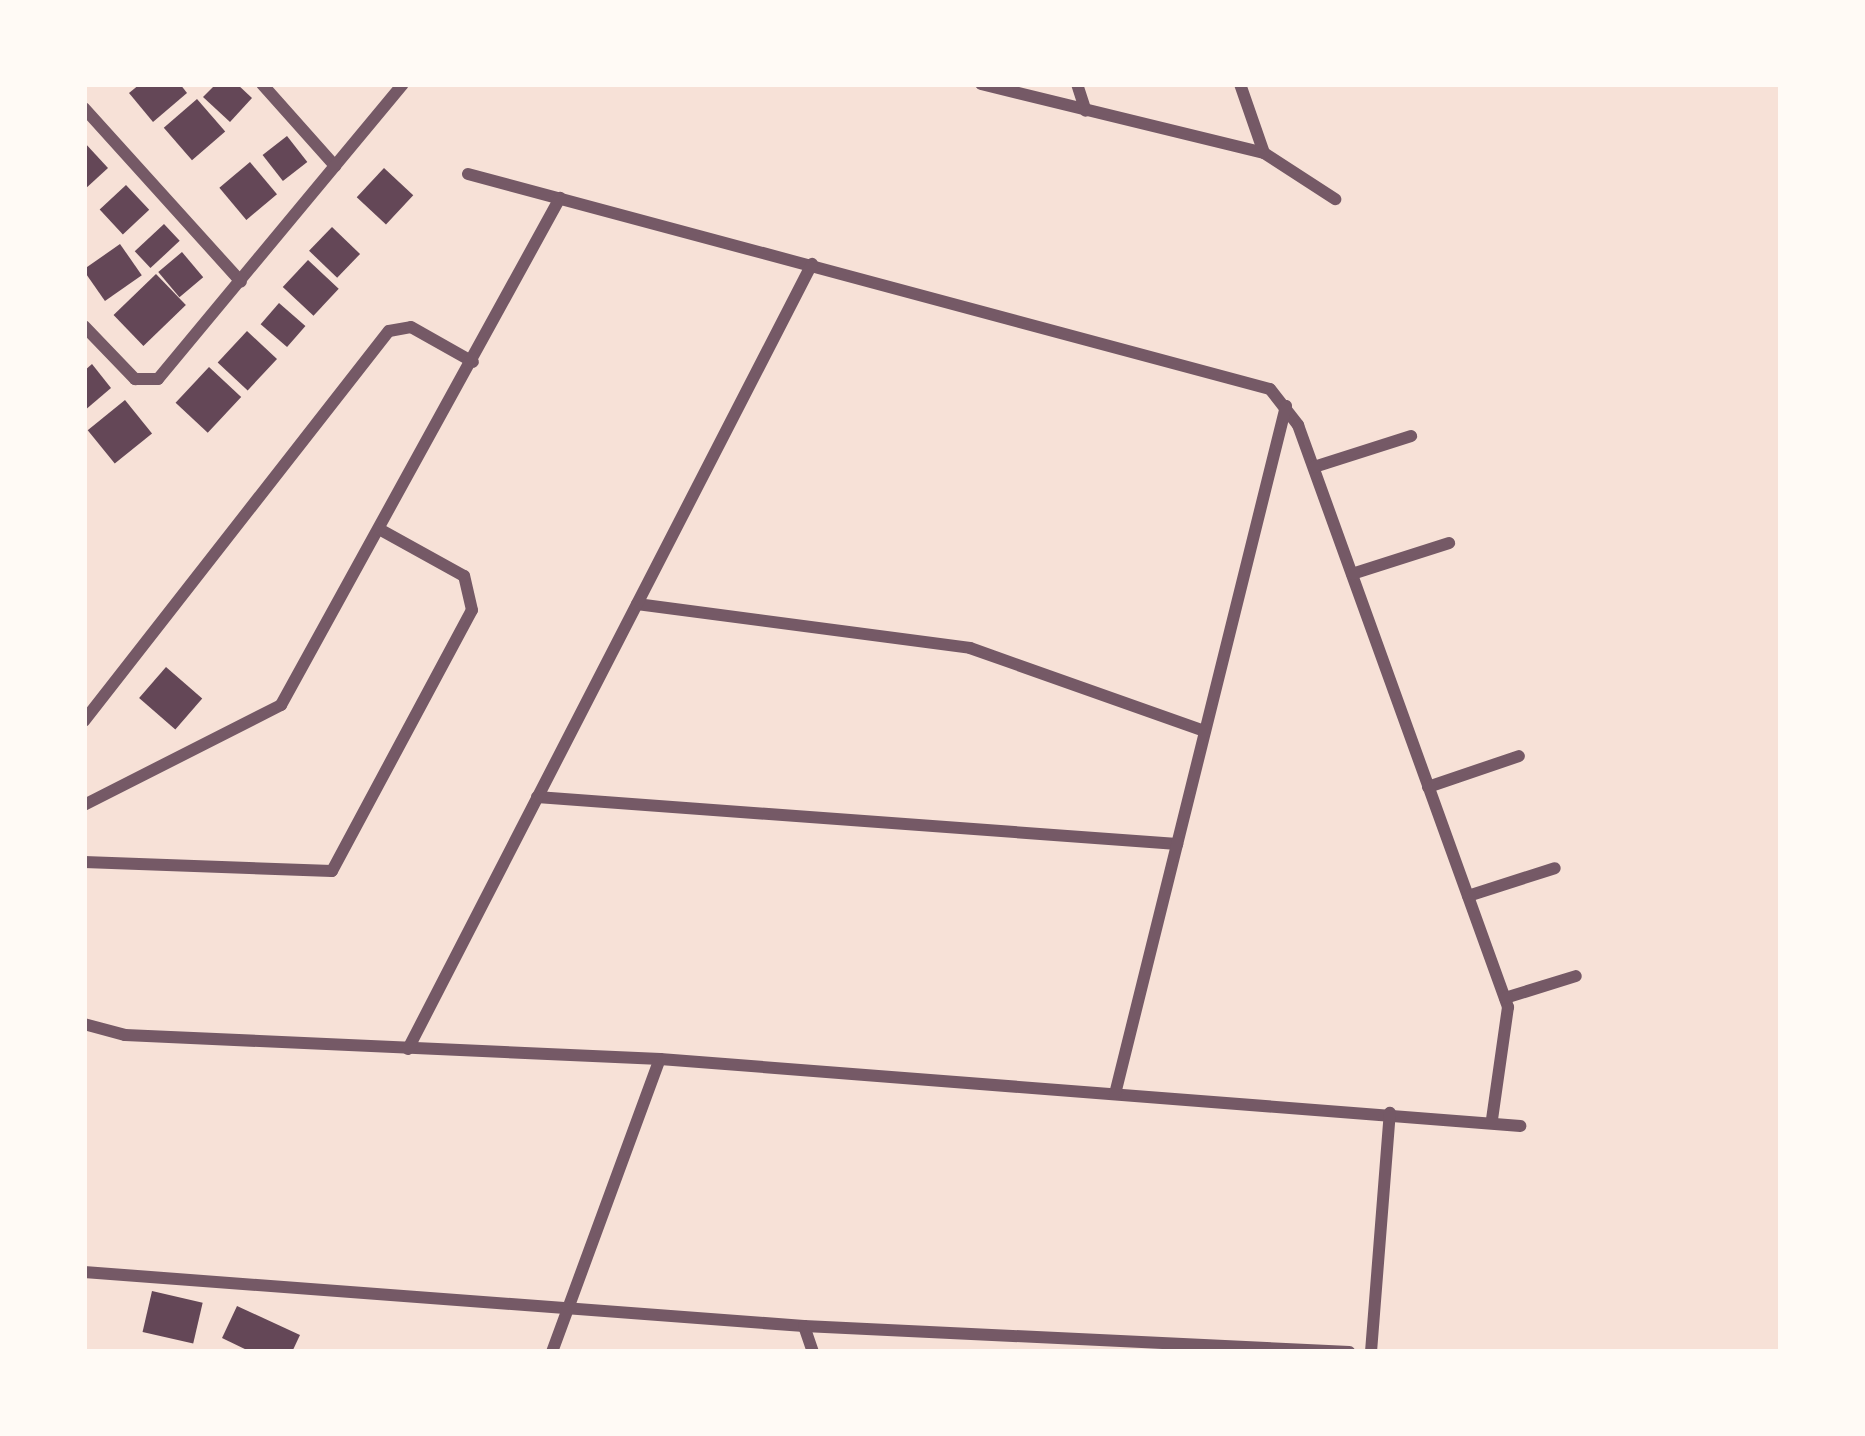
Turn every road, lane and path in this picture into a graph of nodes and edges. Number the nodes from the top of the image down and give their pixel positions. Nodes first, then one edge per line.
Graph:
1 (262, 84) edge
2 (403, 84) edge
3 (981, 84) edge
4 (1077, 84) edge
5 (1240, 84) edge
6 (84, 108) edge
7 (1086, 110) junction
8 (1264, 153) junction
9 (334, 166) junction
10 (467, 174) dead end
11 (560, 198) junction
12 (1335, 199) dead end
13 (812, 264) junction
14 (241, 282) junction
15 (84, 326) edge
16 (473, 362) junction
17 (1286, 406) junction
18 (1412, 436) dead end
19 (1313, 467) junction
20 (379, 529) junction
21 (1449, 543) dead end
22 (1352, 574) junction
23 (637, 604) junction
24 (84, 721) edge
25 (1205, 731) junction
26 (1519, 756) dead end
27 (1428, 787) junction
28 (538, 797) junction
29 (85, 801) edge
30 (1177, 844) junction
31 (84, 862) edge
32 (1556, 868) dead end
33 (1468, 896) junction
34 (1576, 976) dead end
35 (1505, 998) junction
36 (84, 1024) edge
37 (408, 1049) junction
38 (660, 1059) junction
39 (1115, 1094) junction
40 (1390, 1113) junction
41 (1492, 1120) junction
42 (1520, 1126) dead end
43 (84, 1272) edge
44 (572, 1305) junction
45 (804, 1327) junction
46 (552, 1352) edge
47 (813, 1352) edge
48 (1349, 1352) edge
49 (1371, 1352) edge

1 - 9 street
2 - 9 street
3 - 7 street
4 - 7 street
5 - 8 street
6 - 14 street
7 - 8 street
8 - 12 street
9 - 14 street
10 - 11 street
11 - 13 street
11 - 16 street
13 - 17 street
13 - 23 street
14 - 15 street
16 - 20 street
16 - 24 street
17 - 19 street
17 - 25 street
18 - 19 street
19 - 22 street
20 - 29 street
20 - 31 street
21 - 22 street
22 - 27 street
23 - 25 street
23 - 28 street
25 - 30 street
26 - 27 street
27 - 33 street
28 - 30 street
28 - 37 street
30 - 39 street
32 - 33 street
33 - 35 street
34 - 35 street
35 - 41 street
36 - 37 street
37 - 38 street
38 - 39 street
38 - 44 street
39 - 40 street
40 - 41 street
40 - 49 street
41 - 42 street
43 - 44 street
44 - 45 street
44 - 46 street
45 - 47 street
45 - 48 street

